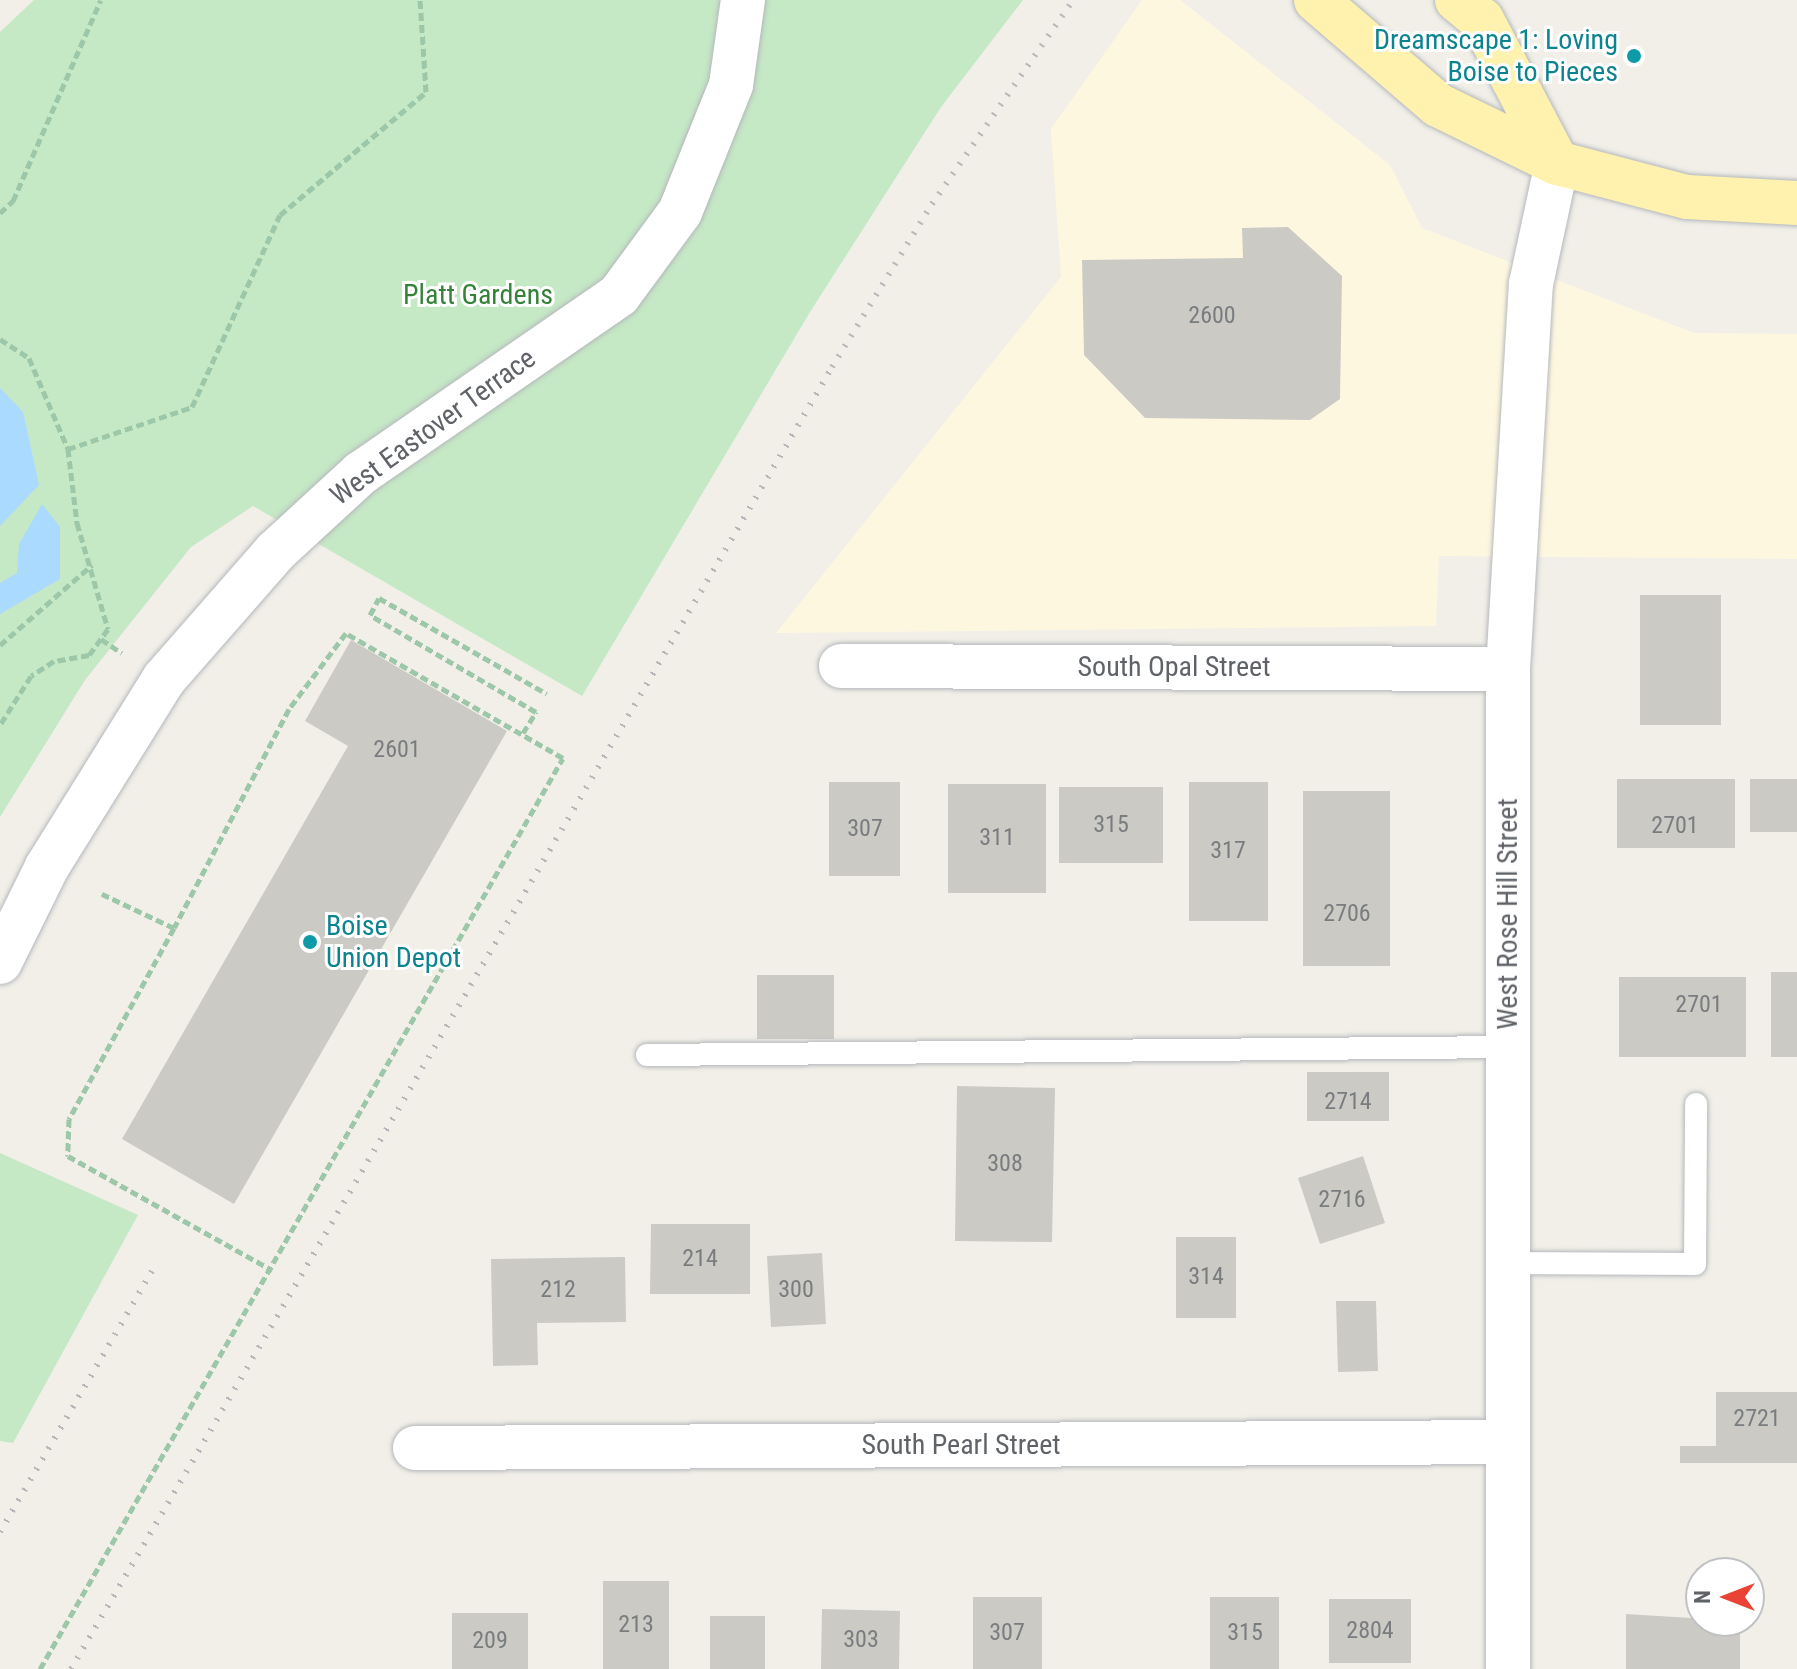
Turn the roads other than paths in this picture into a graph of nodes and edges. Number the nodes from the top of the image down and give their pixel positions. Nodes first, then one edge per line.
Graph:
1 (743, 0) edge
2 (1316, 0) edge
3 (1457, 0) edge
4 (1557, 163) junction
5 (1797, 203) edge
6 (841, 666) dead end
7 (1508, 669) junction
8 (0, 962) edge
9 (1508, 1047) junction
10 (647, 1055) dead end
11 (1696, 1104) dead end
12 (1508, 1263) junction
13 (1508, 1442) junction
14 (415, 1448) dead end
15 (1508, 1669) edge

1 - 8 street, West Eastover Terrace
2 - 4 main road
3 - 4 main road
4 - 5 main road
4 - 7 street, West Rose Hill Street
6 - 7 street, South Opal Street
7 - 9 street, West Rose Hill Street
9 - 10 lane
9 - 12 street, West Rose Hill Street
11 - 12 lane
12 - 13 street, West Rose Hill Street
13 - 14 street, South Pearl Street
13 - 15 street, West Rose Hill Street

